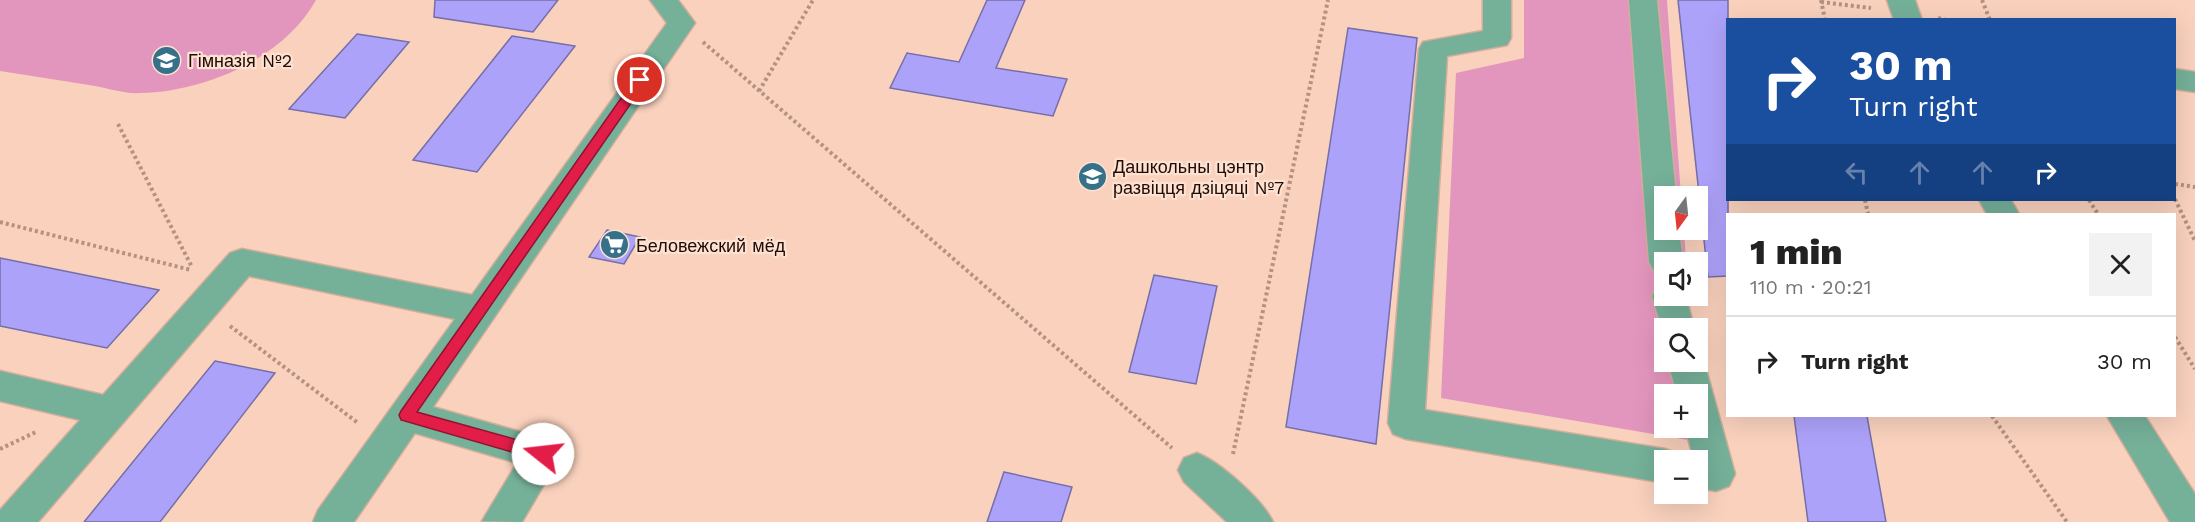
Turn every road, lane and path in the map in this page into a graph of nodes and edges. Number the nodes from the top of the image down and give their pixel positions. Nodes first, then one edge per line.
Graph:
1 (813, 0) edge
2 (1328, 0) edge
3 (1497, 0) edge
4 (1643, 0) edge
5 (1821, 0) edge
6 (1901, 0) edge
7 (1982, 0) edge
8 (672, 11) edge
9 (1825, 18) edge
10 (1907, 18) edge
11 (1989, 18) edge
12 (2176, 79) edge
13 (2195, 82) edge
14 (759, 92) junction
15 (118, 124) dead end
16 (2176, 184) edge
17 (2195, 187) edge
18 (2176, 201) edge
19 (0, 222) edge
20 (2195, 241) edge
21 (1665, 252) edge
22 (204, 305) junction
23 (480, 310) junction
24 (2176, 339) edge
25 (2195, 369) edge
26 (0, 386) edge
27 (111, 412) junction
28 (1993, 417) edge
29 (2126, 417) edge
30 (396, 430) junction
31 (1706, 438) edge
32 (1654, 464) edge
33 (1214, 466) junction
34 (1708, 473) edge
35 (501, 521) edge
36 (14, 522) edge
37 (332, 522) edge
38 (1254, 522) edge
39 (2067, 522) edge
40 (2191, 522) edge

1 - 14 path
2 - 33 path
3 - 32 street
4 - 21 street
5 - 9 path
6 - 10 street
7 - 11 path
8 - 14 path
8 - 23 street
12 - 13 street
14 - 33 path
15 - 19 path
16 - 17 path
18 - 20 path
22 - 23 street
22 - 27 street
22 - 30 path
23 - 30 street
24 - 25 path
26 - 27 street
27 - 36 street
28 - 39 path
29 - 40 street
30 - 35 street
30 - 37 street
31 - 34 street
33 - 38 street

